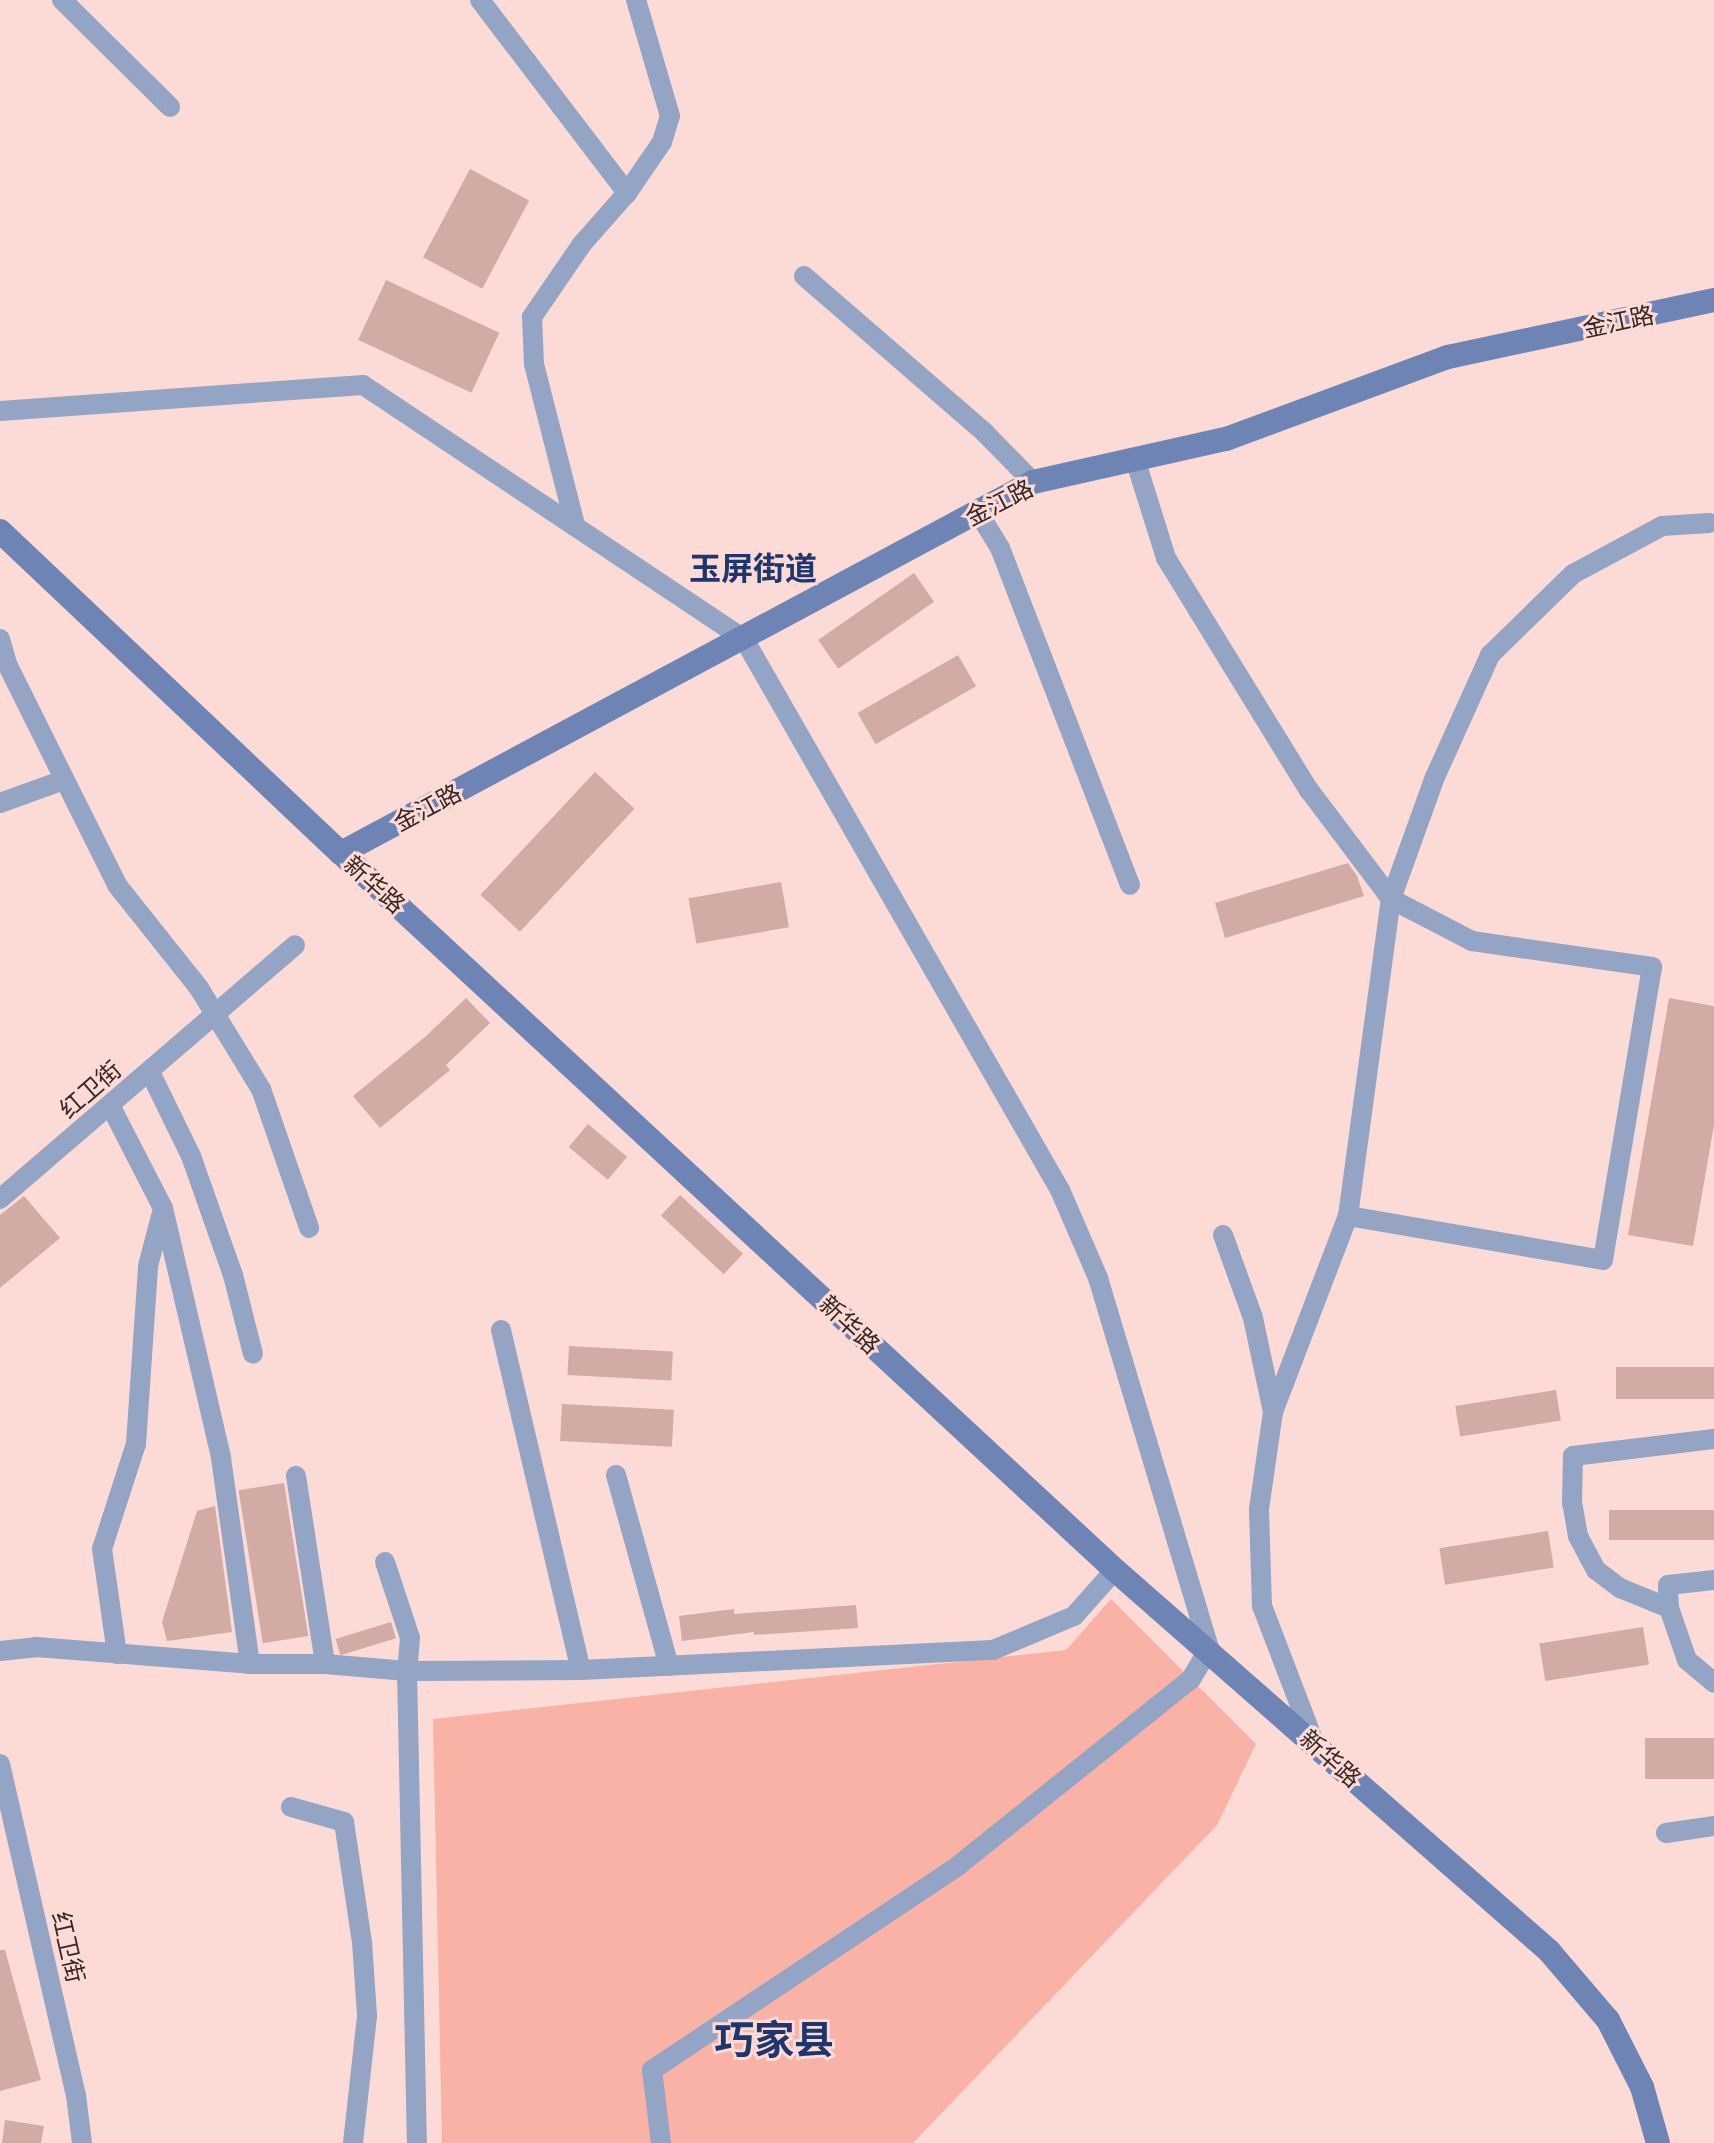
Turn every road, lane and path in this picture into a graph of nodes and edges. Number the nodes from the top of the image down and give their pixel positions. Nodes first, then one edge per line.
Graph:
1 (62, 0) edge
2 (480, 0) edge
3 (636, 0) edge
4 (170, 107) dead end
5 (627, 193) junction
6 (804, 276) dead end
7 (1714, 300) edge
8 (0, 411) edge
9 (1135, 459) junction
10 (1033, 482) junction
11 (978, 512) junction
12 (1709, 523) dead end
13 (575, 525) junction
14 (0, 531) edge
15 (0, 639) edge
16 (744, 639) junction
17 (64, 780) junction
18 (0, 803) edge
19 (341, 853) junction
20 (1130, 885) dead end
21 (1391, 899) junction
22 (295, 945) dead end
23 (213, 1015) junction
24 (150, 1072) junction
25 (111, 1107) junction
26 (0, 1199) edge
27 (163, 1208) junction
28 (1348, 1216) junction
29 (309, 1228) dead end
30 (1223, 1235) dead end
31 (501, 1330) dead end
32 (253, 1354) dead end
33 (1273, 1412) junction
34 (1714, 1439) edge
35 (616, 1475) dead end
36 (296, 1476) dead end
37 (385, 1562) dead end
38 (1115, 1570) junction
39 (1714, 1580) edge
40 (1669, 1608) junction
41 (1209, 1649) junction
42 (0, 1651) edge
43 (117, 1654) junction
44 (250, 1664) junction
45 (325, 1664) junction
46 (669, 1666) junction
47 (581, 1670) junction
48 (407, 1671) junction
49 (1714, 1683) edge
50 (1314, 1742) junction
51 (0, 1764) edge
52 (291, 1807) dead end
53 (1714, 1826) edge
54 (1666, 1833) dead end
55 (82, 2143) edge
56 (353, 2143) edge
57 (417, 2143) edge
58 (661, 2143) edge
59 (1658, 2143) edge

1 - 4 street
2 - 5 street
3 - 5 street
5 - 13 street
6 - 10 street
7 - 9 street, 金江路
8 - 13 street
9 - 10 street, 金江路
9 - 21 street
10 - 11 street, 金江路
11 - 16 street, 金江路
11 - 20 street
12 - 21 street
13 - 16 street
14 - 19 street, 新华路
15 - 17 street
16 - 19 street, 金江路
16 - 41 street
17 - 18 street
17 - 23 street
19 - 38 street, 新华路
21 - 28 street
21 - 28 street
22 - 23 street, 红卫街
23 - 24 street, 红卫街
23 - 29 street
24 - 25 street, 红卫街
24 - 32 street
25 - 26 street, 红卫街
25 - 27 street
27 - 43 street
27 - 44 street
28 - 33 street
30 - 33 street
31 - 47 street
33 - 50 street
34 - 40 street
35 - 46 street
36 - 45 street
37 - 48 street
38 - 41 street, 新华路
38 - 46 street
39 - 40 street
40 - 49 street
41 - 50 street, 新华路
41 - 58 street
42 - 43 street
43 - 44 street
44 - 45 street
45 - 48 street
46 - 47 street
47 - 48 street
48 - 57 street
50 - 59 street, 新华路
51 - 55 street, 红卫街
52 - 56 street
53 - 54 street

